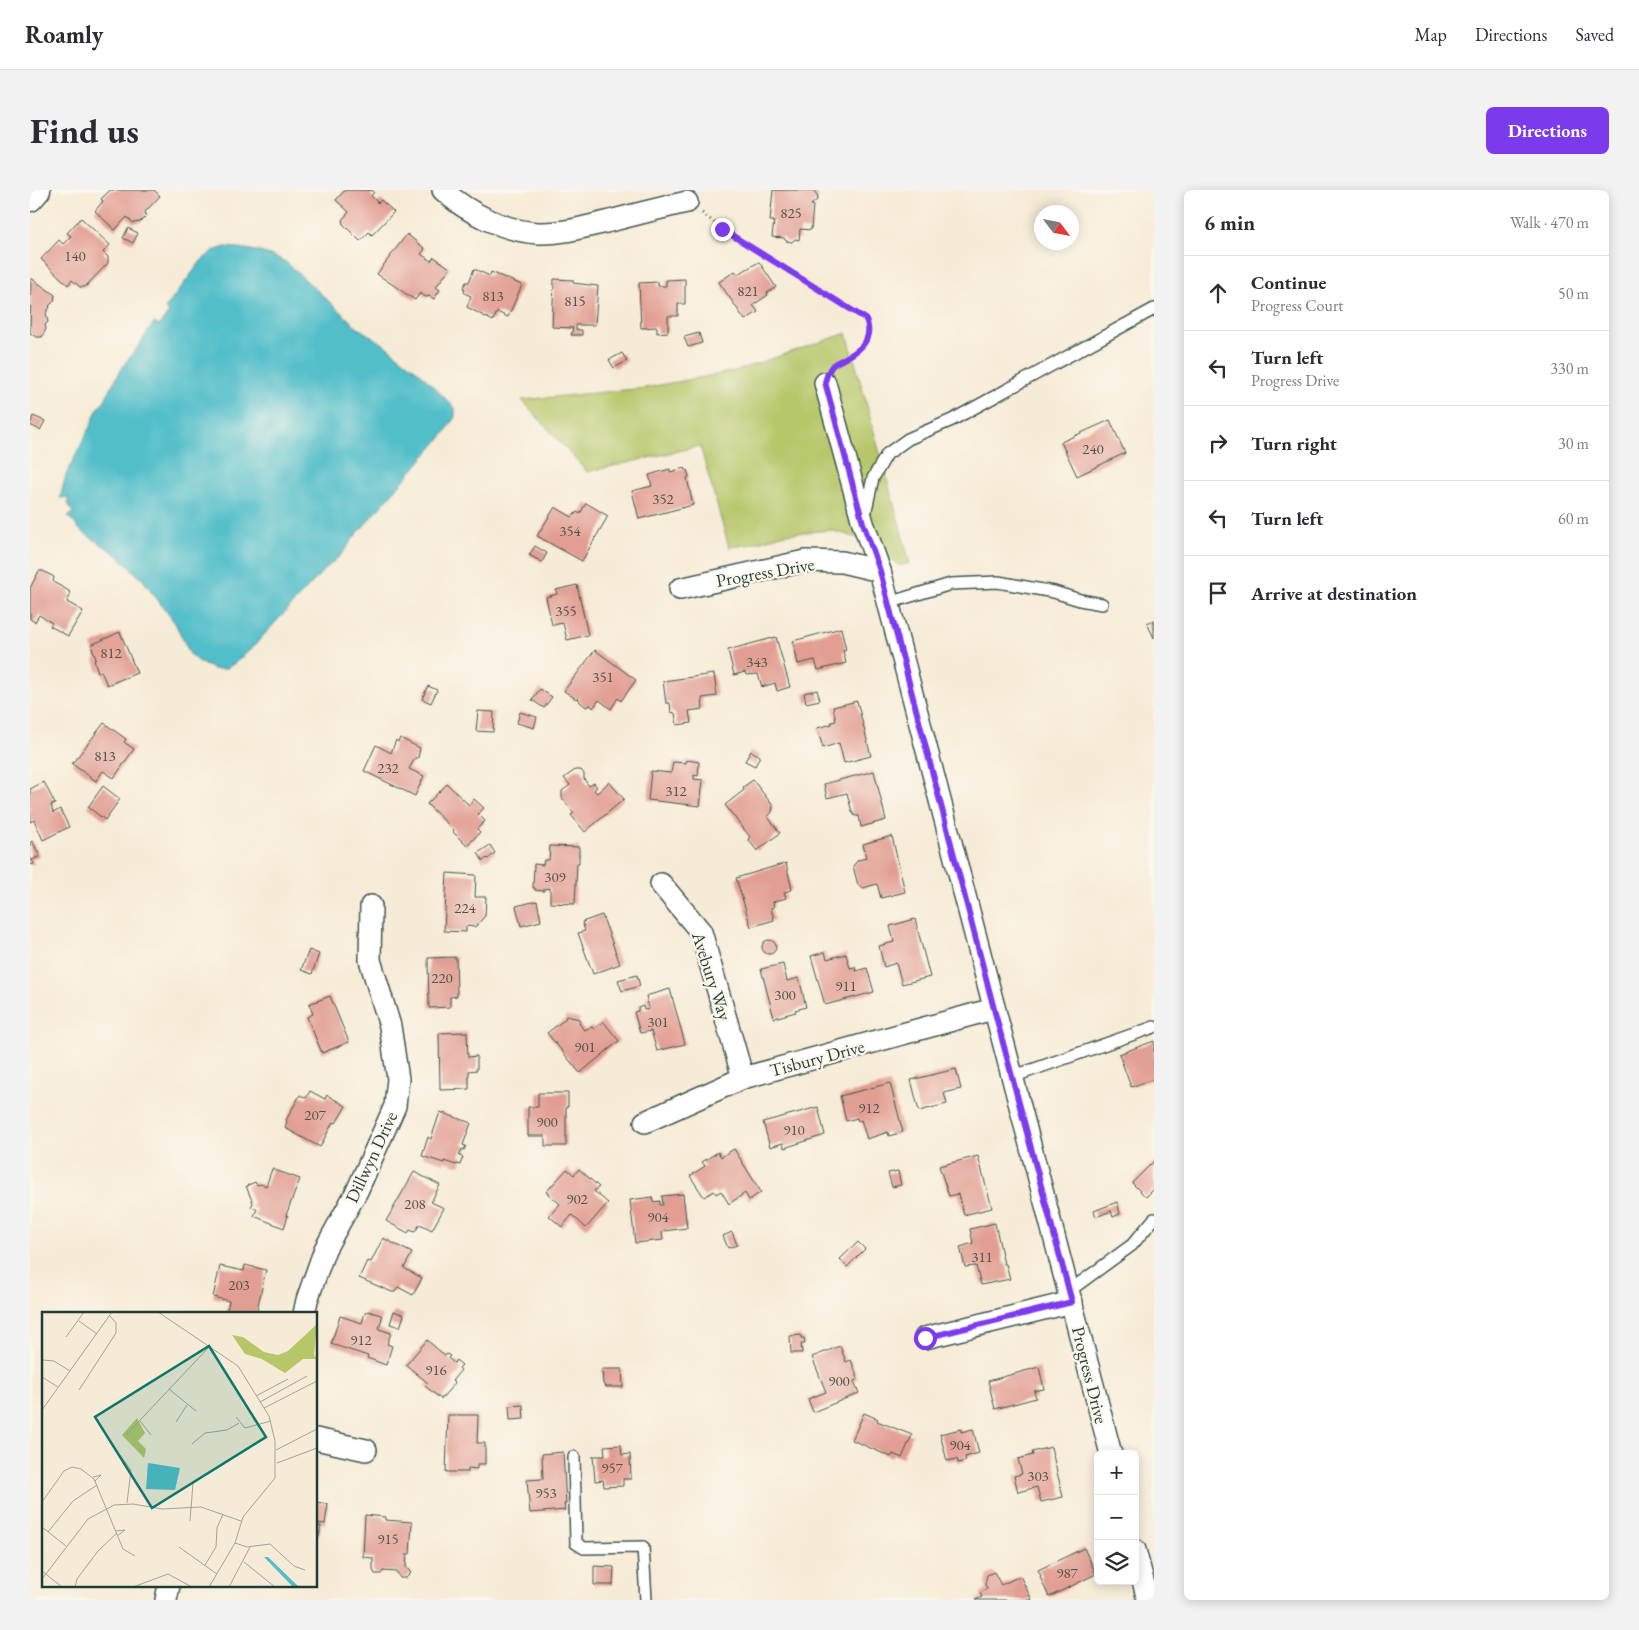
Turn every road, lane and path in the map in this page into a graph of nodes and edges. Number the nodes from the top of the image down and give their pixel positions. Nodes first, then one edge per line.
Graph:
1 (37, 190) edge
2 (443, 190) edge
3 (30, 198) edge
4 (687, 202) joint
5 (1154, 309) edge
6 (825, 382) joint
7 (863, 523) junction
8 (880, 571) junction
9 (680, 589) dead end
10 (888, 603) junction
11 (1102, 604) dead end
12 (661, 884) dead end
13 (371, 906) dead end
14 (994, 1009) junction
15 (1154, 1026) edge
16 (744, 1078) junction
17 (1012, 1078) junction
18 (645, 1122) dead end
19 (1154, 1219) edge
20 (1070, 1297) junction
21 (304, 1312) edge
22 (925, 1338) dead end
23 (318, 1439) edge
24 (366, 1450) dead end
25 (1110, 1450) edge
26 (574, 1457) dead end
27 (1139, 1565) edge
28 (646, 1600) edge
29 (1148, 1600) edge

1 - 3 street
2 - 4 street
4 - 6 path
5 - 7 lane
6 - 7 street, Progress Drive
7 - 8 street, Progress Drive
8 - 9 street, Progress Drive
8 - 10 street, Progress Drive
10 - 11 lane
10 - 14 street, Progress Drive
12 - 16 street, Avebury Way
13 - 21 street, Dillwyn Drive
14 - 16 street, Tisbury Drive
14 - 17 street, Progress Drive
15 - 17 lane
16 - 18 street, Tisbury Drive
17 - 20 street, Progress Drive
19 - 20 lane
20 - 22 street
20 - 25 street, Progress Drive
23 - 24 street
26 - 28 lane
27 - 29 street

